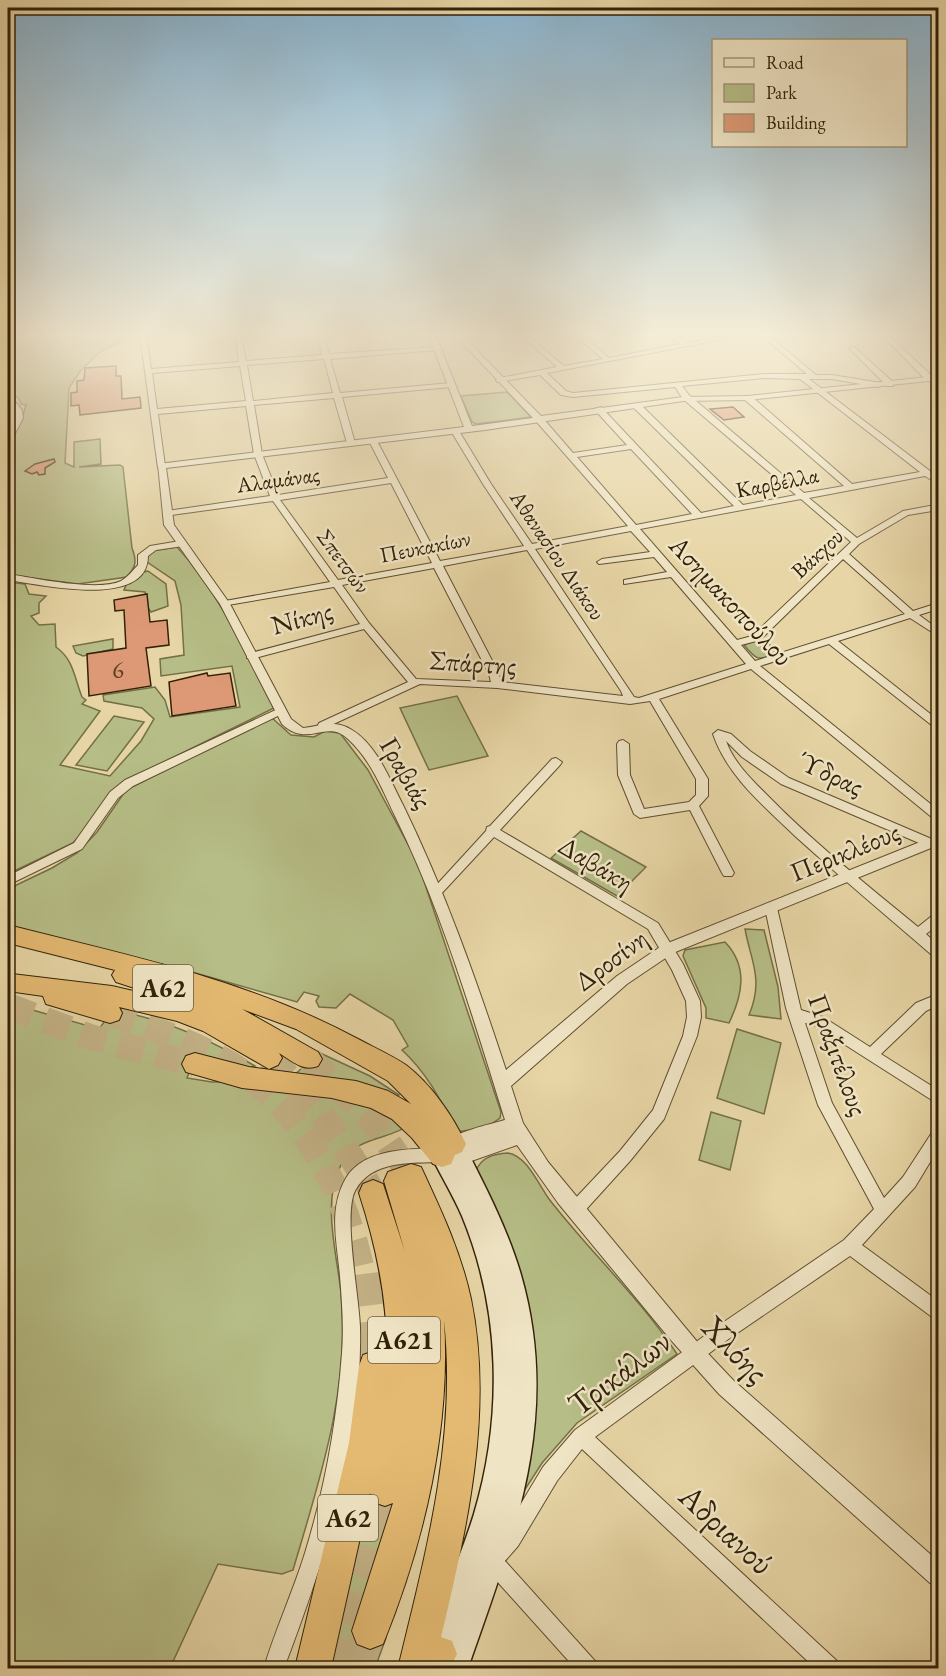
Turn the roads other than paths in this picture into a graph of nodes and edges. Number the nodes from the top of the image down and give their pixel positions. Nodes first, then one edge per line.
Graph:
1 (18, 412) edge
2 (153, 412) edge
3 (250, 412) edge
4 (342, 412) edge
5 (462, 412) edge
6 (532, 412) edge
7 (577, 412) edge
8 (601, 412) edge
9 (644, 412) edge
10 (705, 412) edge
11 (763, 412) edge
12 (848, 412) edge
13 (538, 418) junction
14 (469, 429) junction
15 (455, 431) junction
16 (8, 439) edge
17 (373, 441) junction
18 (351, 443) junction
19 (633, 446) junction
20 (258, 454) junction
21 (571, 456) junction
22 (161, 466) junction
23 (927, 473) junction
24 (394, 480) junction
25 (939, 482) edge
26 (849, 486) junction
27 (801, 495) junction
28 (274, 498) junction
29 (740, 507) junction
30 (935, 508) dead end
31 (167, 514) junction
32 (698, 515) junction
33 (633, 527) junction
34 (856, 542) junction
35 (180, 544) junction
36 (528, 546) junction
37 (656, 554) junction
38 (843, 554) junction
39 (602, 562) dead end
40 (438, 564) junction
41 (673, 574) junction
42 (8, 577) edge
43 (627, 582) dead end
44 (335, 583) junction
45 (225, 604) junction
46 (939, 606) edge
47 (912, 615) junction
48 (366, 625) junction
49 (939, 633) edge
50 (832, 641) junction
51 (735, 644) junction
52 (251, 656) junction
53 (753, 665) junction
54 (413, 682) junction
55 (497, 685) junction
56 (653, 698) junction
57 (630, 701) junction
58 (280, 711) junction
59 (323, 725) junction
60 (939, 725) edge
61 (623, 744) dead end
62 (556, 762) dead end
63 (693, 805) junction
64 (939, 816) edge
65 (491, 830) junction
66 (934, 843) edge
67 (728, 873) dead end
68 (849, 877) junction
69 (8, 881) edge
70 (437, 891) junction
71 (771, 908) junction
72 (939, 918) edge
73 (8, 934) edge
74 (918, 934) junction
75 (8, 941) edge
76 (668, 949) junction
77 (939, 952) edge
78 (10, 982) edge
79 (939, 999) edge
80 (110, 1013) tunnel mouth
81 (795, 1014) junction
82 (872, 1054) junction
83 (269, 1058) tunnel mouth
84 (309, 1059) tunnel mouth
85 (195, 1065) tunnel mouth
86 (501, 1084) junction
87 (939, 1098) edge
88 (518, 1130) junction
89 (939, 1136) edge
90 (452, 1152) junction
91 (394, 1183) junction
92 (575, 1210) junction
93 (883, 1211) junction
94 (850, 1246) junction
95 (939, 1311) edge
96 (693, 1353) junction
97 (374, 1366) tunnel mouth
98 (581, 1436) junction
99 (385, 1490) tunnel mouth
100 (492, 1561) junction
101 (939, 1575) edge
102 (370, 1630) tunnel mouth
103 (434, 1666) edge
104 (274, 1668) edge
105 (313, 1668) edge
106 (588, 1668) edge
107 (830, 1668) edge

1 - 16 street
2 - 22 street
3 - 20 street, Σπετσών
4 - 18 street
5 - 14 street
6 - 13 street
7 - 13 street
8 - 19 street
9 - 29 street
10 - 27 street
11 - 26 street
12 - 23 street
13 - 14 street
13 - 21 street, Ασημακοπούλου
14 - 15 street
15 - 17 street
15 - 36 street, Αθανασίου Διάκου
17 - 18 street
17 - 24 street
18 - 20 street
19 - 21 street
19 - 32 street
20 - 22 street
20 - 28 street, Σπετσών
21 - 33 street, Ασημακοπούλου
22 - 31 street
23 - 25 street
23 - 26 street, Καρβέλλα
24 - 28 street, Αλαμάνας
24 - 40 street
26 - 27 street, Καρβέλλα
27 - 29 street, Καρβέλλα
27 - 34 street
28 - 31 street, Αλαμάνας
28 - 44 street, Σπετσών
29 - 32 street, Καρβέλλα
30 - 34 street, Βάκχου
31 - 35 street
32 - 33 street, Καρβέλλα
33 - 36 street, Πευκακίων
33 - 37 street, Ασημακοπούλου
34 - 38 street, Βάκχου
35 - 42 street
35 - 45 street
36 - 40 street, Πευκακίων
36 - 57 street, Αθανασίου Διάκου
37 - 39 street
37 - 41 street, Ασημακοπούλου
38 - 47 street
38 - 51 street, Βάκχου
40 - 44 street, Πευκακίων
40 - 55 street
41 - 43 street
41 - 51 street, Ασημακοπούλου
44 - 45 street, Πευκακίων
44 - 48 street, Σπετσών
45 - 52 street
46 - 47 street, Σπάρτης
47 - 49 street
47 - 50 street, Σπάρτης
48 - 52 street, Νίκης
48 - 54 street, Σπετσών
50 - 53 street, Σπάρτης
50 - 60 street
51 - 53 street, Ασημακοπούλου
52 - 58 street
53 - 56 street, Σπάρτης
53 - 64 street, Ασημακοπούλου
54 - 55 street, Σπάρτης
54 - 59 street, Σπάρτης
55 - 57 street, Σπάρτης
56 - 57 street, Σπάρτης
56 - 63 street
58 - 59 street
58 - 69 street
59 - 70 street, Γραβιάς
61 - 63 street
62 - 65 street
63 - 67 street
65 - 70 street
65 - 76 street, Δαβάκη
66 - 68 street, Περικλέους
66 - 68 street, Ύδρας
68 - 71 street, Περικλέους
68 - 74 street
70 - 86 street, Γραβιάς
71 - 76 street, Δροσίνη
71 - 81 street, Πραξιτέλους
72 - 74 street
73 - 90 highway
74 - 77 street
75 - 84 highway, Α62
76 - 86 street, Δροσίνη
76 - 92 street, Δαβάκη
78 - 80 highway, Α62
78 - 83 highway
79 - 82 street
81 - 82 street
81 - 93 street, Πραξιτέλους
82 - 87 street
85 - 90 highway
86 - 88 street, Γραβιάς
88 - 90 street
88 - 92 street, Χλόης
89 - 93 street, Τρικάλων
90 - 100 main road
90 - 103 main road
90 - 104 street
91 - 99 highway, Α621
91 - 102 highway, Α621
91 - 103 highway
92 - 96 street, Χλόης
93 - 94 street, Τρικάλων
94 - 95 street
94 - 96 street, Τρικάλων
96 - 98 street, Τρικάλων
96 - 101 street, Χλόης
97 - 105 highway, Α62
98 - 100 street, Τρικάλων
98 - 107 street, Αδριανού
100 - 103 main road
100 - 106 street

